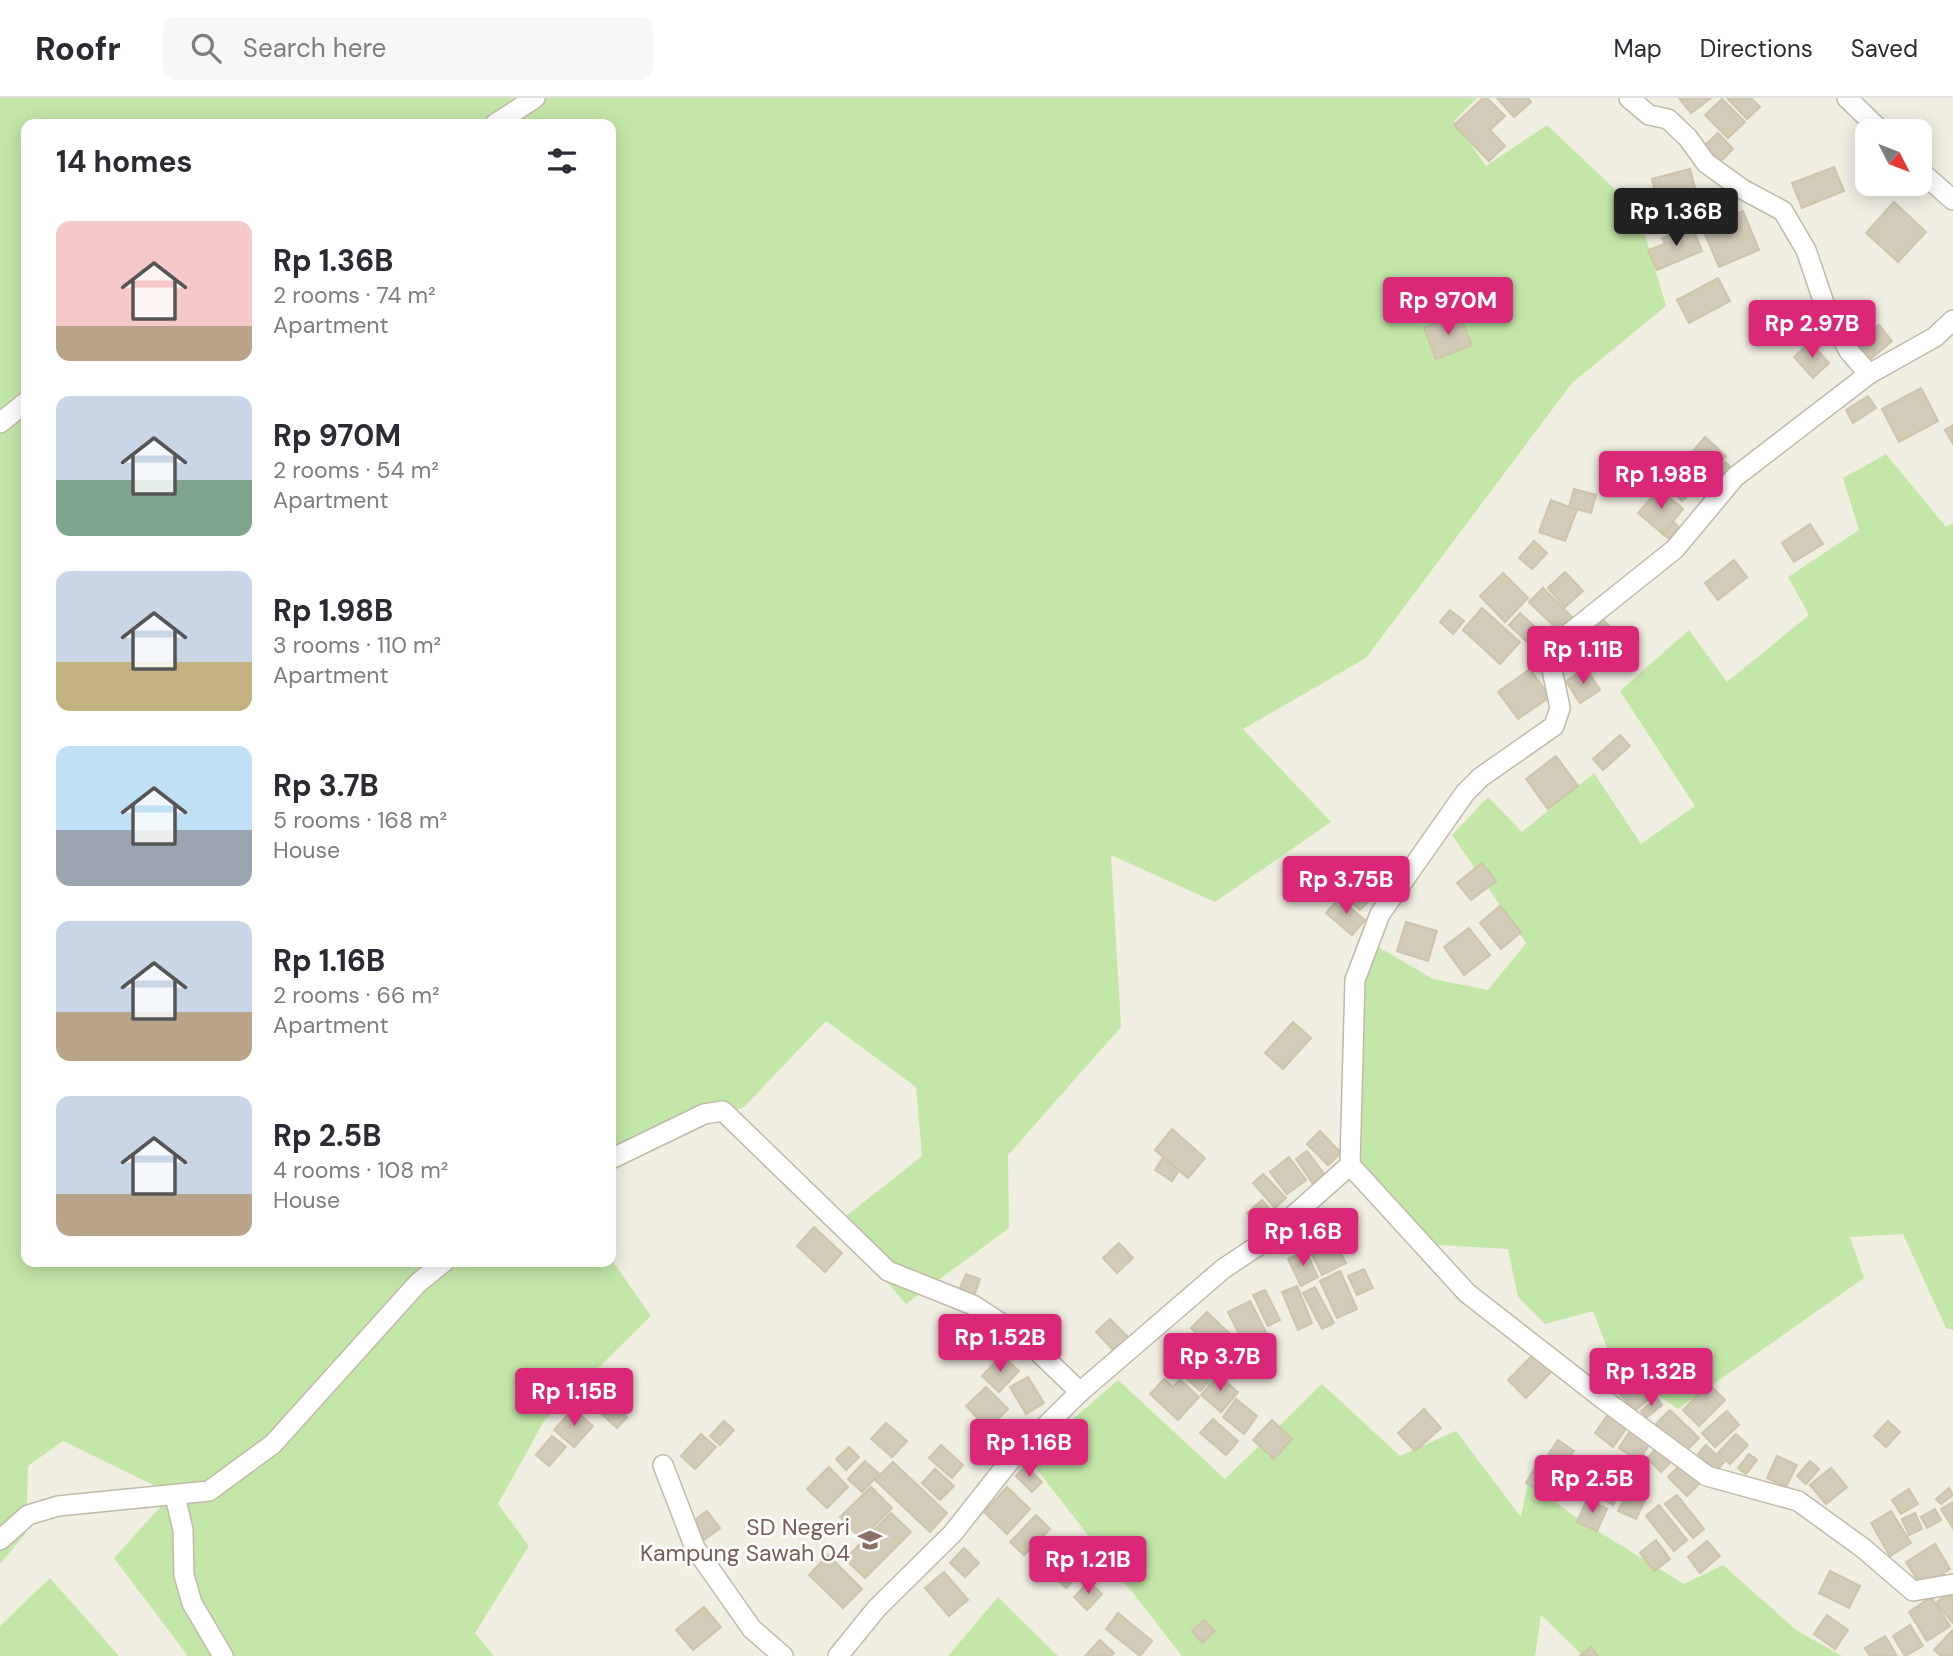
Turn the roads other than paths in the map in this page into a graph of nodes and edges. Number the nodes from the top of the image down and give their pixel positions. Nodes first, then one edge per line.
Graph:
1 (535, 98) edge
2 (1629, 98) edge
3 (1847, 98) edge
4 (503, 119) edge
5 (1869, 119) edge
6 (1932, 182) edge
7 (1953, 200) edge
8 (1953, 320) edge
9 (1868, 373) junction
10 (21, 406) edge
11 (0, 423) edge
12 (616, 1157) edge
13 (1350, 1165) junction
14 (438, 1267) edge
15 (1080, 1392) junction
16 (663, 1465) dead end
17 (175, 1496) junction
18 (0, 1540) edge
19 (1953, 1584) edge
20 (223, 1656) edge
21 (783, 1656) edge
22 (838, 1656) edge

1 - 4 street
2 - 9 street
3 - 5 street
6 - 7 street
8 - 9 street
9 - 13 street
10 - 11 street
12 - 15 street
13 - 15 street
13 - 19 street
14 - 17 street
15 - 22 street
16 - 21 street
17 - 18 street
17 - 20 street

